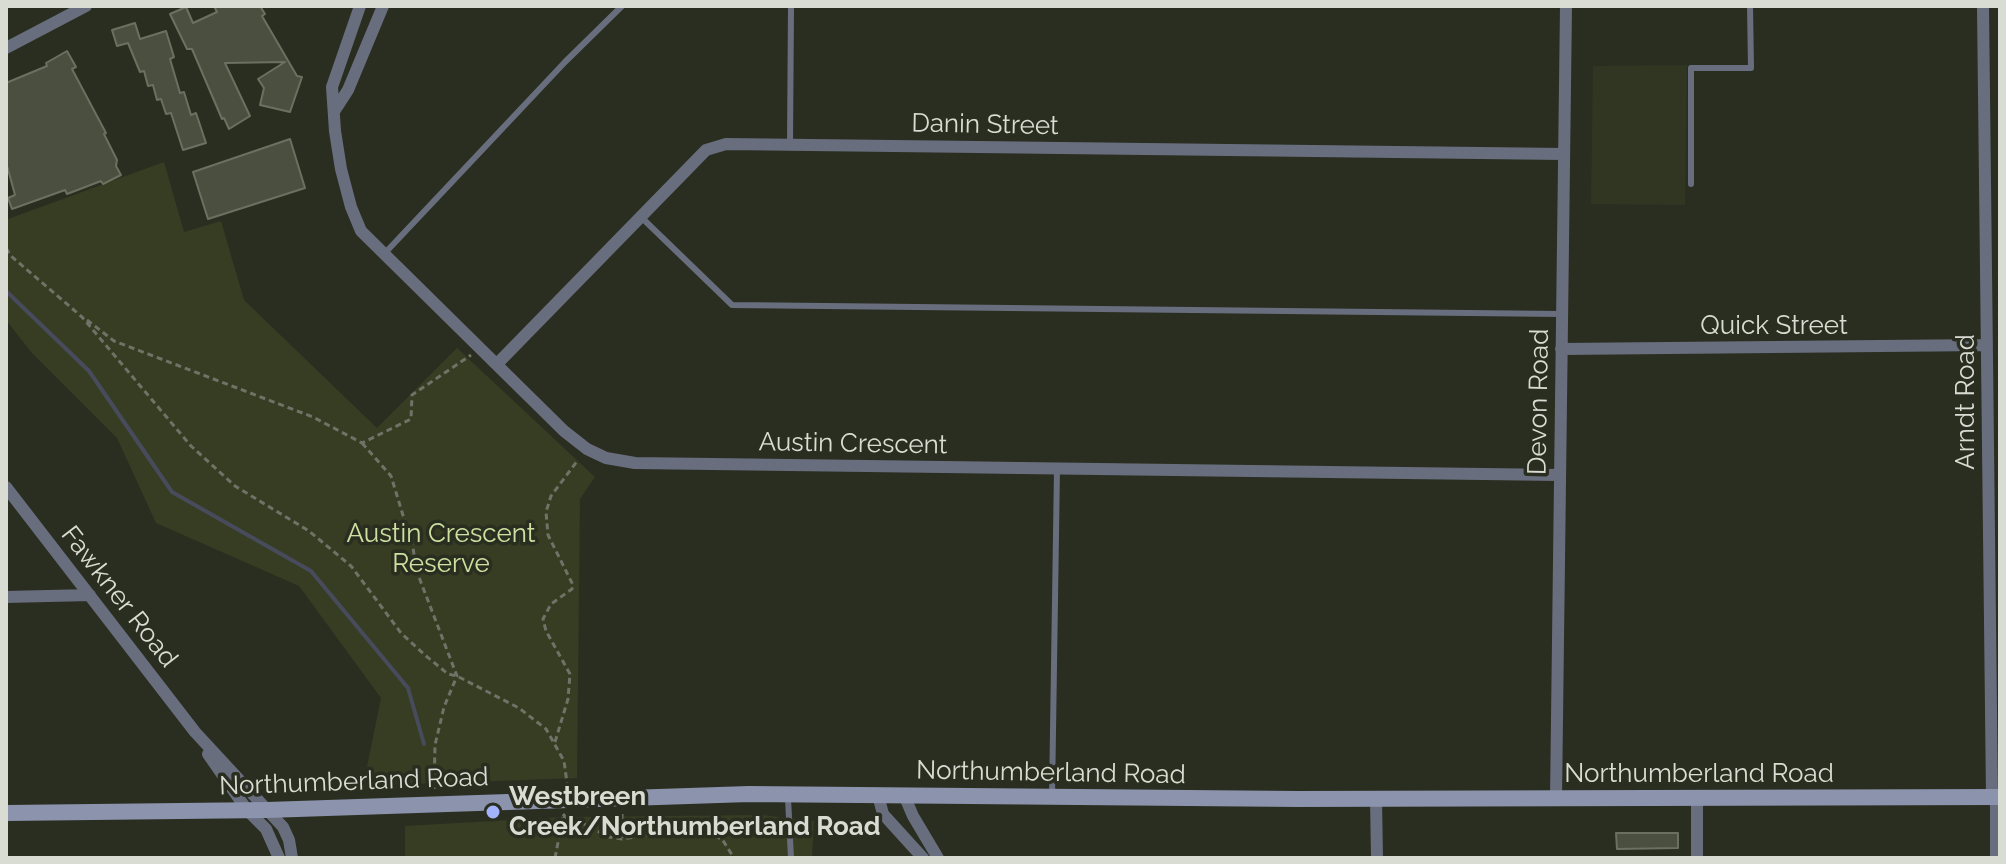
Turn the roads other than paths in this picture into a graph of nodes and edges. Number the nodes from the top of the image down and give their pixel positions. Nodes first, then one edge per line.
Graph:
1 (86, 6) edge
2 (360, 6) edge
3 (383, 6) edge
4 (622, 6) edge
5 (791, 6) edge
6 (1566, 6) edge
7 (1750, 6) edge
8 (1983, 6) edge
9 (6, 48) edge
10 (335, 110) junction
11 (790, 144) junction
12 (1564, 154) junction
13 (1691, 184) dead end
14 (641, 217) junction
15 (383, 255) junction
16 (1562, 314) junction
17 (1987, 345) junction
18 (1561, 349) junction
19 (497, 364) junction
20 (1994, 364) edge
21 (1057, 469) junction
22 (1560, 475) junction
23 (6, 487) edge
24 (90, 595) junction
25 (6, 597) edge
26 (196, 734) junction
27 (788, 794) junction
28 (878, 795) junction
29 (904, 795) junction
30 (1052, 797) junction
31 (1996, 797) edge
32 (1376, 798) junction
33 (1556, 798) junction
34 (1697, 798) junction
35 (247, 810) junction
36 (267, 810) junction
37 (6, 813) edge
38 (279, 858) edge
39 (292, 858) edge
40 (791, 858) edge
41 (923, 858) edge
42 (938, 858) edge
43 (1377, 858) edge
44 (1697, 858) edge
45 (1996, 858) edge

1 - 9 street
2 - 10 street, Austin Crescent
3 - 10 street
4 - 15 lane
5 - 11 lane
6 - 12 street, Devon Road
7 - 13 lane
8 - 17 street, Arndt Road
10 - 15 street, Austin Crescent
11 - 12 street, Danin Street
11 - 14 street, Danin Street
12 - 16 street, Devon Road
14 - 16 lane
14 - 19 street, Danin Street
15 - 19 street, Austin Crescent
16 - 18 street, Devon Road
17 - 18 street, Quick Street
17 - 20 street, Arndt Road
18 - 22 street, Devon Road
19 - 21 street, Austin Crescent
20 - 31 street, Arndt Road
21 - 22 street, Austin Crescent
21 - 30 lane
22 - 33 street, Devon Road
23 - 24 street, Fawkner Road
24 - 25 street
24 - 26 street, Fawkner Road
26 - 35 street, Fawkner Road
26 - 36 street, Fawkner Road
27 - 28 street, Northumberland Road
27 - 36 street, Northumberland Road
27 - 40 lane
28 - 29 street, Northumberland Road
28 - 41 street
29 - 30 street, Northumberland Road
29 - 42 street
30 - 32 street, Northumberland Road
31 - 34 street, Northumberland Road
31 - 45 street, Arndt Road
32 - 33 street, Northumberland Road
32 - 43 street
33 - 34 street, Northumberland Road
34 - 44 street
35 - 36 street, Northumberland Road
35 - 37 street, Northumberland Road
35 - 38 street, Fawkner Road
36 - 39 street, Fawkner Road

